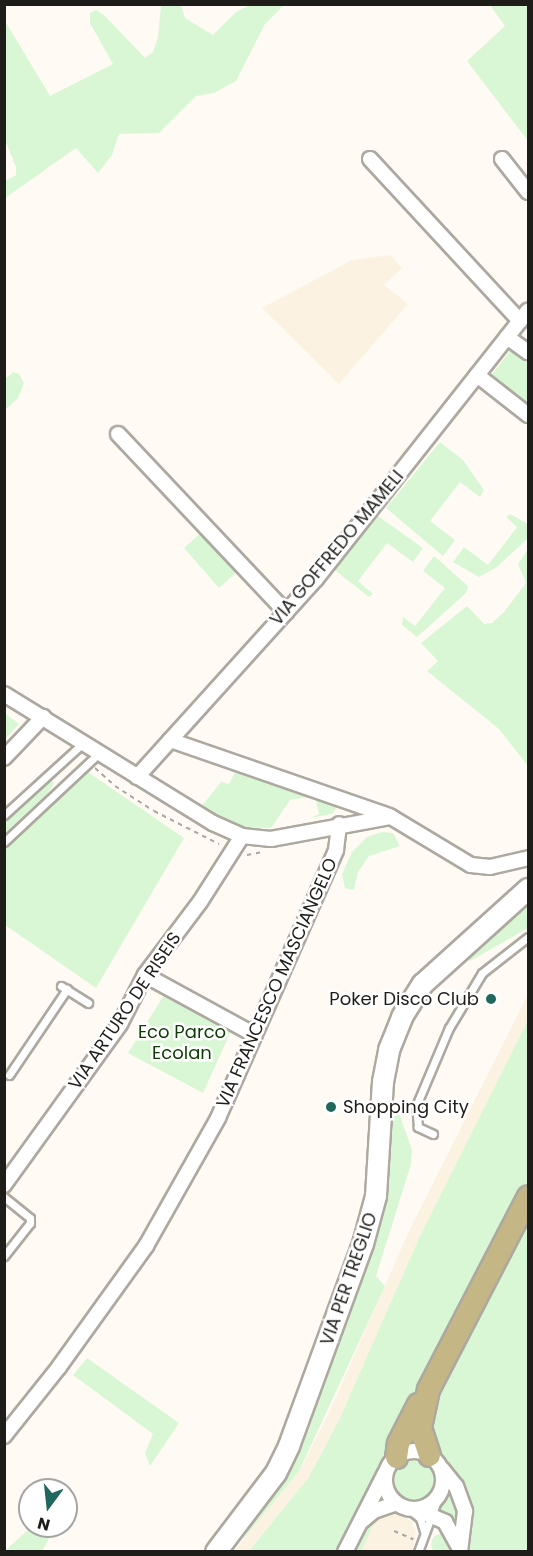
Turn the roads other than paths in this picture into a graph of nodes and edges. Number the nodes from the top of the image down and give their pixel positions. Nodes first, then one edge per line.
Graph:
1 (370, 159) dead end
2 (502, 159) dead end
3 (528, 192) edge
4 (524, 316) edge
5 (507, 336) junction
6 (528, 352) edge
7 (477, 375) junction
8 (528, 415) edge
9 (118, 434) dead end
10 (286, 612) junction
11 (4, 694) edge
12 (43, 717) junction
13 (170, 741) junction
14 (83, 743) junction
15 (4, 758) edge
16 (94, 758) junction
17 (137, 777) junction
18 (4, 815) edge
19 (390, 817) junction
20 (339, 824) junction
21 (242, 836) junction
22 (4, 842) edge
23 (528, 858) edge
24 (528, 889) edge
25 (528, 937) edge
26 (145, 975) junction
27 (88, 1003) dead end
28 (255, 1035) junction
29 (9, 1075) dead end
30 (433, 1134) dead end
31 (4, 1185) edge
32 (528, 1196) edge
33 (4, 1197) edge
34 (528, 1211) edge
35 (511, 1225) junction
36 (4, 1256) edge
37 (428, 1389) junction
38 (4, 1436) edge
39 (435, 1461) junction
40 (391, 1464) junction
41 (439, 1495) junction
42 (406, 1507) junction
43 (431, 1516) junction
44 (358, 1525) junction
45 (420, 1541) junction
46 (460, 1550) edge
47 (216, 1551) edge
48 (345, 1551) edge
49 (420, 1551) edge

1 - 4 street
2 - 3 street
4 - 5 street, VIA GOFFREDO MAMELI
5 - 6 street
5 - 7 street, VIA GOFFREDO MAMELI
7 - 8 street
7 - 10 street, VIA GOFFREDO MAMELI
9 - 10 street
10 - 13 street, VIA GOFFREDO MAMELI
11 - 12 street
12 - 14 street
12 - 15 street
13 - 17 street, VIA GOFFREDO MAMELI
13 - 19 street
14 - 16 street
14 - 18 lane
16 - 17 street
16 - 22 lane
17 - 21 street
19 - 20 street
19 - 23 street
20 - 21 street
20 - 28 street, VIA FRANCESCO MASCIANGELO
21 - 26 street, VIA ARTURO DE RISEIS
24 - 47 main road, VIA PER TREGLIO
25 - 30 lane
26 - 28 street
26 - 31 street, VIA ARTURO DE RISEIS
27 - 29 lane
28 - 38 street, VIA FRANCESCO MASCIANGELO
32 - 35 main road
33 - 36 lane
34 - 35 main road
35 - 37 main road
37 - 39 main road
37 - 40 main road
39 - 40 street
39 - 41 street
39 - 46 street
40 - 42 street
40 - 44 street
41 - 42 street
41 - 43 lane
42 - 43 street
42 - 44 street
42 - 45 lane
43 - 45 lane
43 - 46 street
44 - 48 street
45 - 49 lane

